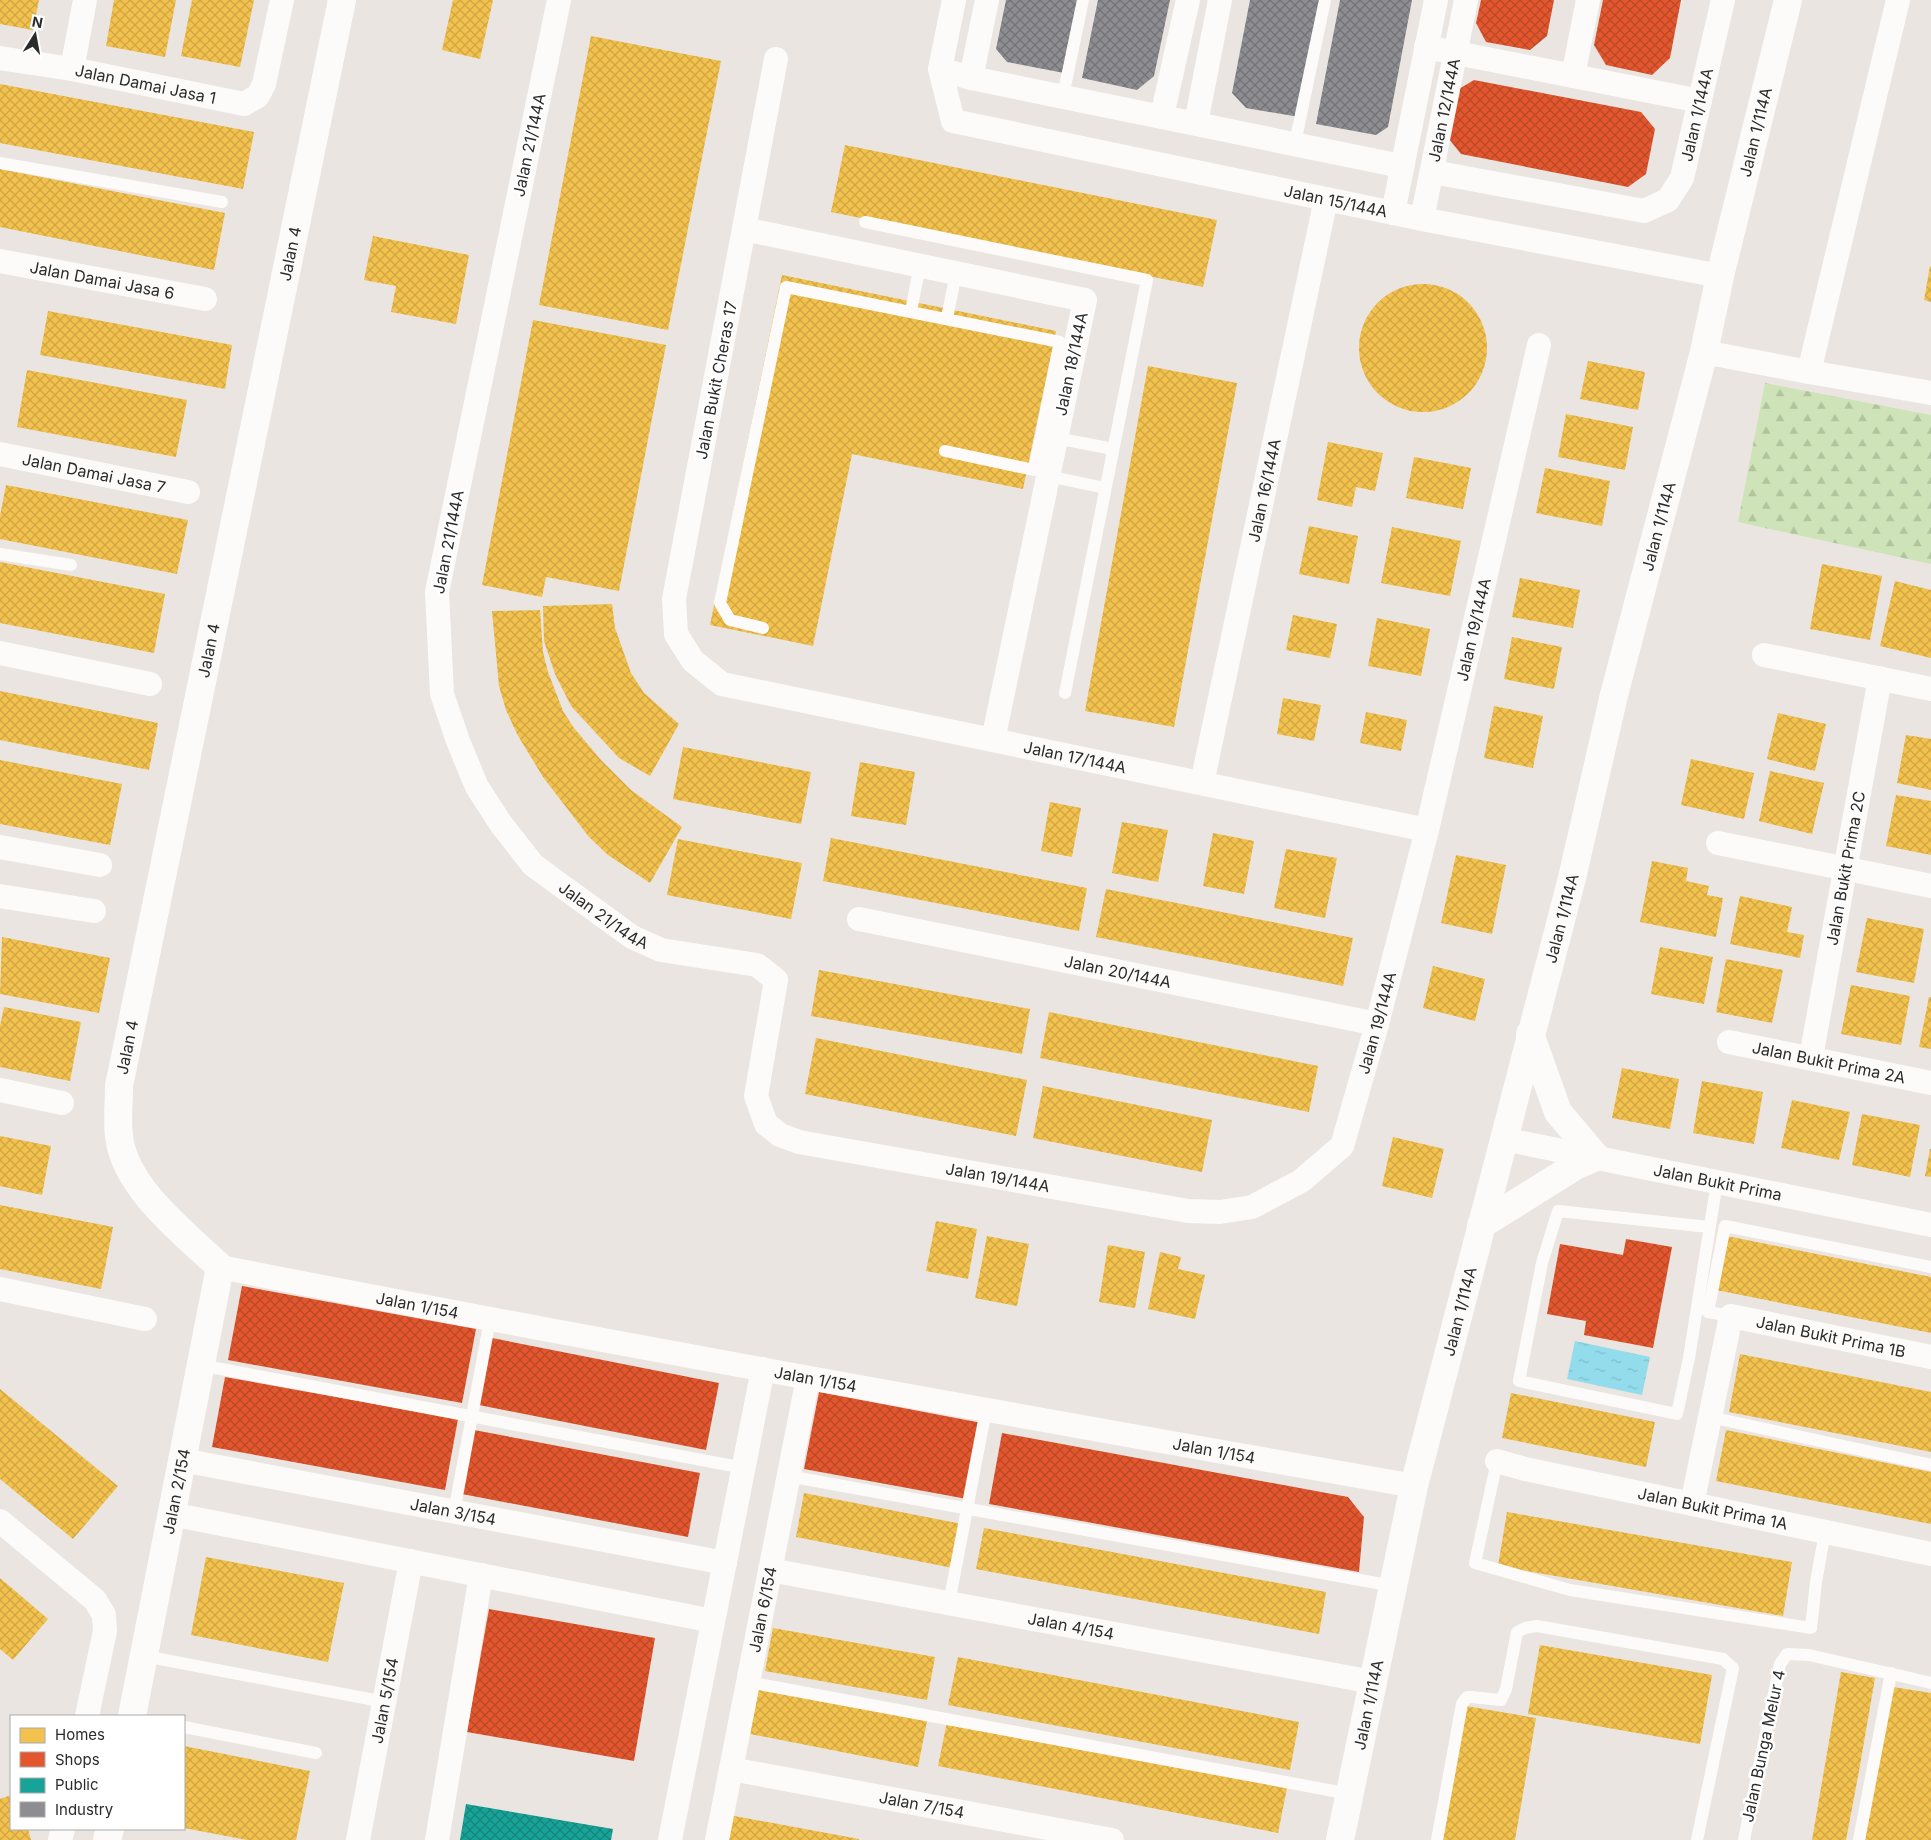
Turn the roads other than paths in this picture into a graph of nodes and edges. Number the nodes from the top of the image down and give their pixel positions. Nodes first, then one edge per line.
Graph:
1 (85, 0) edge
2 (282, 0) edge
3 (342, 0) edge
4 (559, 0) edge
5 (954, 0) edge
6 (987, 0) edge
7 (1083, 0) edge
8 (1188, 0) edge
9 (1220, 0) edge
10 (1325, 0) edge
11 (1436, 0) edge
12 (1466, 0) edge
13 (1588, 0) edge
14 (1723, 0) edge
15 (1788, 0) edge
16 (1898, 0) edge
17 (1426, 47) junction
18 (1455, 53) junction
19 (0, 58) edge
20 (776, 59) dead end
21 (72, 69) junction
22 (940, 70) junction
23 (1573, 76) junction
24 (971, 78) junction
25 (1063, 96) junction
26 (1700, 101) junction
27 (1162, 116) junction
28 (1196, 123) junction
29 (1295, 143) junction
30 (0, 163) edge
31 (1401, 166) junction
32 (1433, 172) junction
33 (1326, 199) junction
34 (222, 202) dead end
35 (1393, 213) junction
36 (1422, 219) junction
37 (865, 222) dead end
38 (744, 229) junction
39 (0, 260) edge
40 (920, 265) junction
41 (956, 273) junction
42 (1720, 276) junction
43 (205, 299) dead end
44 (911, 311) junction
45 (947, 318) junction
46 (1539, 345) dead end
47 (1704, 352) junction
48 (1809, 372) junction
49 (1931, 393) edge
50 (1056, 438) junction
51 (1113, 449) junction
52 (945, 452) dead end
53 (0, 454) edge
54 (1048, 476) junction
55 (1105, 488) junction
56 (188, 492) dead end
57 (0, 554) edge
58 (70, 565) dead end
59 (763, 628) dead end
60 (0, 653) edge
61 (1764, 655) dead end
62 (1880, 678) junction
63 (150, 684) dead end
64 (722, 684) joint
65 (1931, 688) edge
66 (1065, 693) dead end
67 (993, 740) junction
68 (1202, 783) junction
69 (1427, 830) junction
70 (1718, 843) dead end
71 (0, 847) edge
72 (100, 865) dead end
73 (1846, 868) junction
74 (1931, 886) edge
75 (0, 896) edge
76 (94, 911) dead end
77 (859, 920) dead end
78 (768, 972) joint
79 (1376, 1024) junction
80 (1530, 1034) junction
81 (1728, 1042) dead end
82 (1811, 1058) junction
83 (1931, 1083) edge
84 (0, 1090) edge
85 (62, 1103) dead end
86 (1503, 1139) junction
87 (1596, 1157) junction
88 (1717, 1182) junction
89 (1481, 1225) junction
90 (1931, 1225) edge
91 (1709, 1227) junction
92 (220, 1267) junction
93 (1931, 1267) edge
94 (0, 1289) edge
95 (1731, 1316) junction
96 (145, 1319) dead end
97 (490, 1320) junction
98 (1931, 1357) edge
99 (200, 1365) junction
100 (763, 1369) junction
101 (808, 1378) junction
102 (986, 1410) junction
103 (471, 1415) junction
104 (1710, 1417) junction
105 (182, 1460) junction
106 (1497, 1461) joint
107 (1931, 1465) edge
108 (744, 1468) junction
109 (788, 1476) junction
110 (1414, 1486) junction
111 (1692, 1504) junction
112 (967, 1509) junction
113 (454, 1512) junction
114 (172, 1514) junction
115 (0, 1522) edge
116 (1825, 1532) junction
117 (1931, 1554) edge
118 (411, 1561) junction
119 (725, 1563) junction
120 (770, 1570) junction
121 (481, 1575) junction
122 (1393, 1586) junction
123 (949, 1603) junction
124 (714, 1620) junction
125 (144, 1656) junction
126 (1891, 1673) junction
127 (748, 1682) junction
128 (1373, 1682) junction
129 (1931, 1683) edge
130 (385, 1702) junction
131 (87, 1715) edge
132 (132, 1715) edge
133 (185, 1727) edge
134 (316, 1753) dead end
135 (731, 1769) junction
136 (1350, 1794) junction
137 (358, 1840) edge
138 (436, 1840) edge
139 (670, 1840) edge
140 (717, 1840) edge
141 (1112, 1840) edge
142 (1340, 1840) edge
143 (1437, 1840) edge
144 (1697, 1840) edge
145 (1744, 1840) edge
146 (1859, 1840) edge

1 - 21 street
2 - 21 street, Jalan Damai Jasa 1
3 - 92 street, Jalan 4
4 - 78 street, Jalan 21/144A
5 - 22 street
6 - 24 street
7 - 25 lane
8 - 27 street
9 - 28 street
10 - 29 lane
11 - 17 street, Jalan 12/144A
12 - 18 street, Jalan 12/144A
13 - 23 street
14 - 26 street, Jalan 1/144A
15 - 42 street, Jalan 1/114A
16 - 48 street
17 - 18 street
17 - 31 street, Jalan 12/144A
18 - 23 street
18 - 32 street, Jalan 12/144A
19 - 21 street, Jalan Damai Jasa 1
20 - 38 street, Jalan Bukit Cheras 17
22 - 24 street
22 - 33 street, Jalan 15/144A
23 - 26 street
24 - 25 street
25 - 27 street
26 - 32 street, Jalan 1/144A
27 - 28 street
28 - 29 street
29 - 31 street
30 - 34 lane
31 - 35 street, Jalan 12/144A
32 - 36 street, Jalan 12/144A
33 - 35 street, Jalan 15/144A
33 - 68 street, Jalan 16/144A
35 - 36 street, Jalan 15/144A
36 - 42 street, Jalan 15/144A
37 - 51 lane
38 - 40 street, Jalan 18/144A
38 - 64 street, Jalan Bukit Cheras 17
39 - 43 street, Jalan Damai Jasa 6
40 - 41 street, Jalan 18/144A
40 - 44 lane
41 - 45 lane
41 - 50 street, Jalan 18/144A
42 - 47 street, Jalan 1/114A
44 - 45 lane
44 - 59 lane
45 - 52 lane
46 - 69 street, Jalan 19/144A
47 - 48 street
47 - 80 street, Jalan 1/114A
48 - 49 street
50 - 51 lane
50 - 54 street, Jalan 18/144A
51 - 55 lane
53 - 56 street, Jalan Damai Jasa 7
54 - 55 lane
54 - 67 street, Jalan 18/144A
55 - 66 lane
57 - 58 lane
60 - 63 street
61 - 62 street
62 - 65 street
62 - 73 street, Jalan Bukit Prima 2C
64 - 67 street, Jalan 17/144A
67 - 68 street, Jalan 17/144A
68 - 69 street, Jalan 17/144A
69 - 79 street, Jalan 19/144A
70 - 73 street
71 - 72 street
73 - 74 street
73 - 82 street, Jalan Bukit Prima 2C
75 - 76 street
77 - 79 street, Jalan 20/144A
78 - 79 street, Jalan 19/144A
80 - 86 street, Jalan 1/114A
80 - 87 street
81 - 82 street, Jalan Bukit Prima 2A
82 - 83 street, Jalan Bukit Prima 2A
84 - 85 street
86 - 87 street, Jalan Bukit Prima
86 - 89 street, Jalan 1/114A
87 - 88 street, Jalan Bukit Prima
87 - 89 street
88 - 90 street, Jalan Bukit Prima
88 - 91 lane
89 - 110 street, Jalan 1/114A
91 - 91 lane
92 - 97 street, Jalan 1/154
92 - 99 street, Jalan 2/154
93 - 95 lane
94 - 96 street
95 - 98 street, Jalan Bukit Prima 1B
95 - 104 street
97 - 100 street, Jalan 1/154
97 - 103 lane
99 - 103 lane
99 - 105 street, Jalan 2/154
100 - 101 street, Jalan 1/154
100 - 108 street
101 - 102 street, Jalan 1/154
101 - 109 street, Jalan 6/154
102 - 110 street, Jalan 1/154
102 - 112 lane
103 - 108 lane
103 - 113 lane
104 - 107 lane
104 - 111 street
105 - 113 street, Jalan 3/154
105 - 114 street, Jalan 2/154
106 - 111 street, Jalan Bukit Prima 1A
106 - 116 lane
108 - 119 street
109 - 112 lane
109 - 120 street, Jalan 6/154
110 - 122 street, Jalan 1/114A
111 - 116 street, Jalan Bukit Prima 1A
112 - 122 lane
112 - 123 lane
113 - 119 street, Jalan 3/154
114 - 118 street
114 - 125 street, Jalan 2/154
115 - 131 street
116 - 117 street, Jalan Bukit Prima 1A
118 - 121 street
118 - 130 street, Jalan 5/154
119 - 124 street
120 - 123 street, Jalan 4/154
120 - 127 street, Jalan 6/154
121 - 124 street
121 - 138 street
122 - 128 street, Jalan 1/114A
123 - 128 street, Jalan 4/154
124 - 139 street
125 - 130 lane
125 - 132 street, Jalan 2/154
126 - 129 lane
126 - 145 lane, Jalan Bunga Melur 4
126 - 146 lane
127 - 135 street, Jalan 6/154
127 - 136 lane
128 - 136 street, Jalan 1/114A
130 - 137 street, Jalan 5/154
133 - 134 lane
135 - 140 street, Jalan 6/154
135 - 141 street, Jalan 7/154
136 - 142 street, Jalan 1/114A
143 - 144 lane

